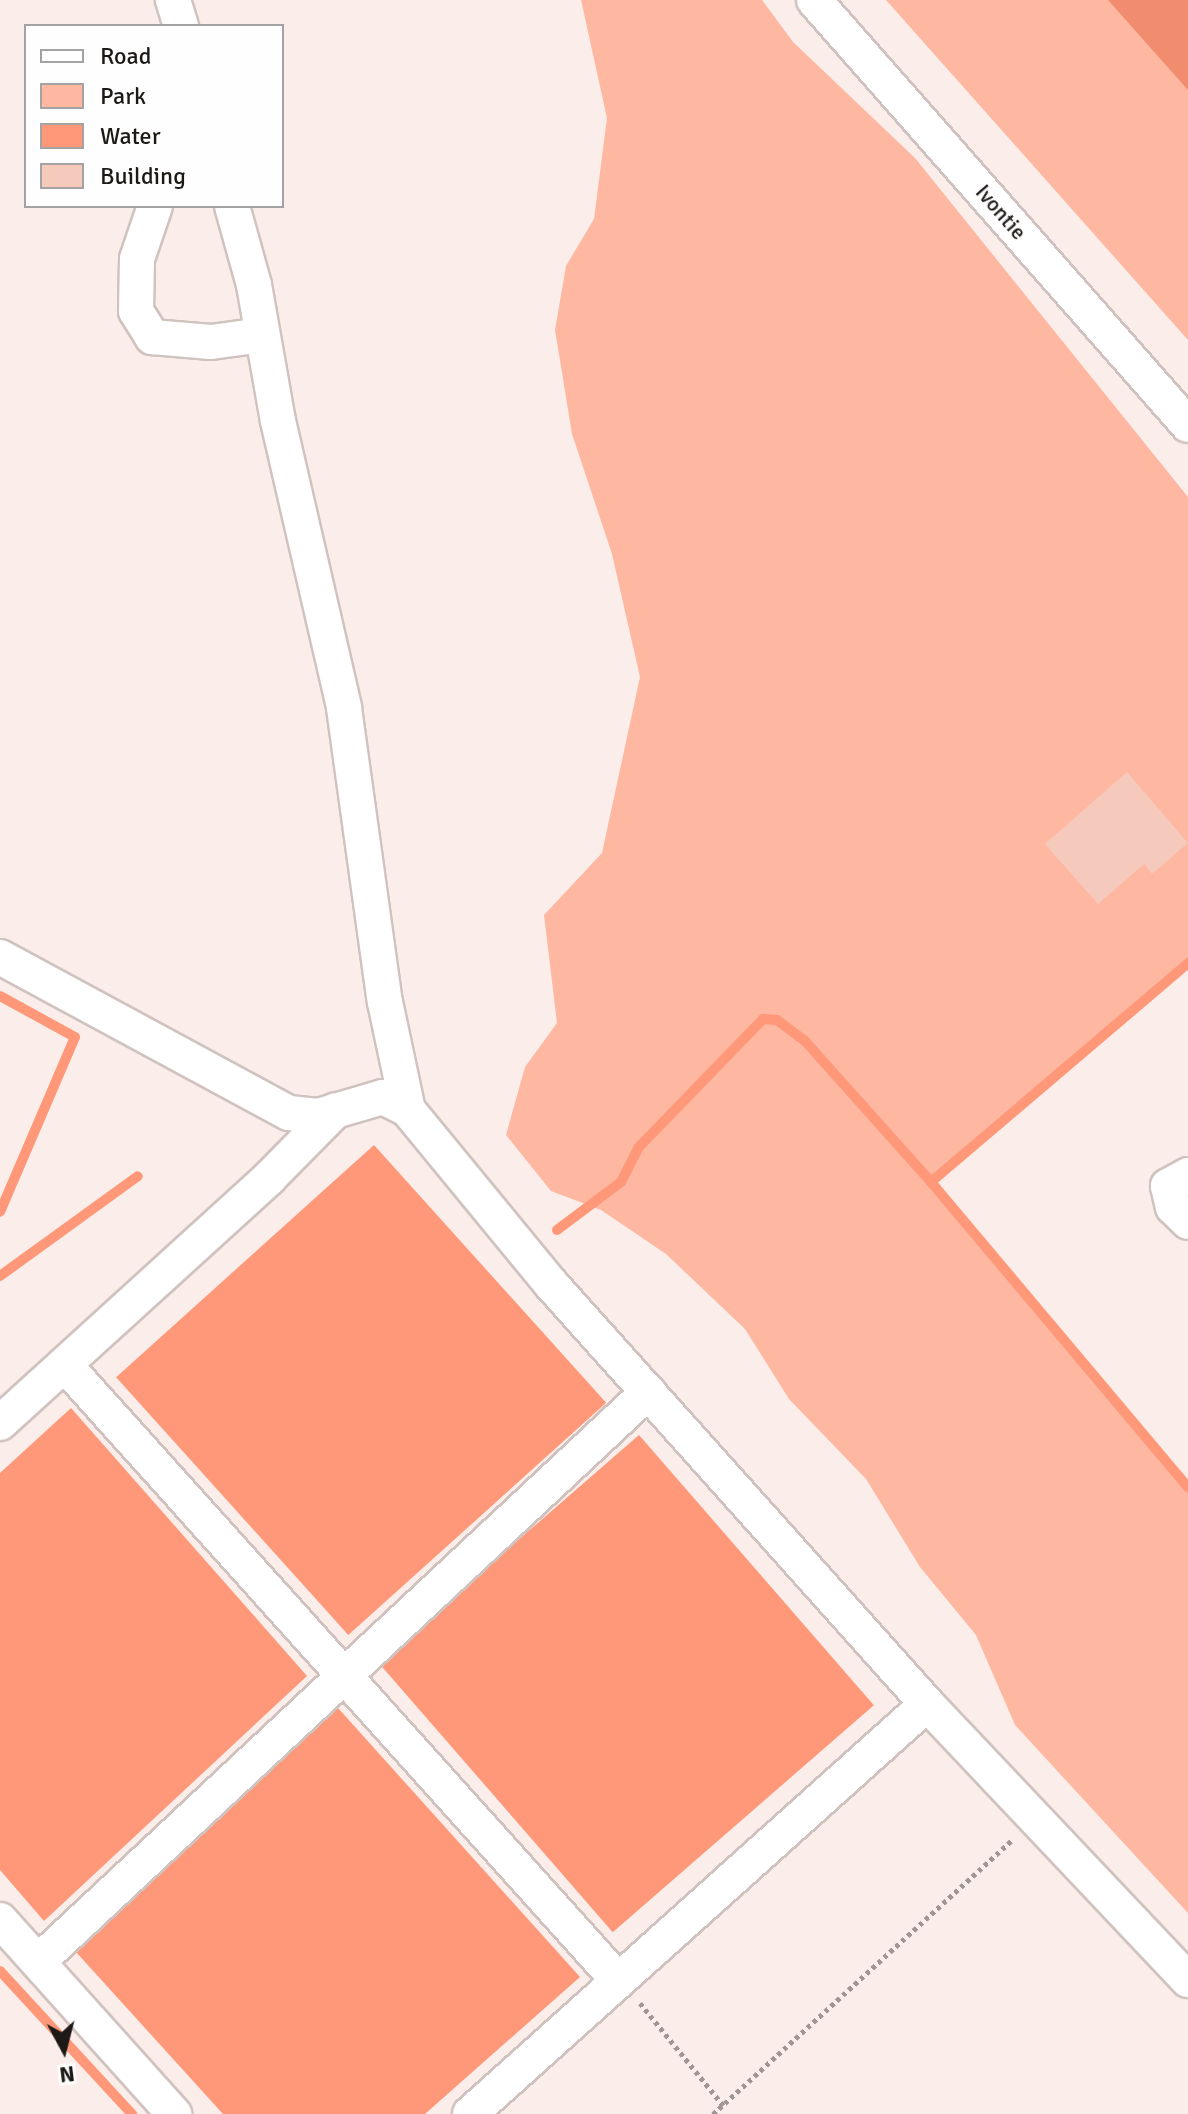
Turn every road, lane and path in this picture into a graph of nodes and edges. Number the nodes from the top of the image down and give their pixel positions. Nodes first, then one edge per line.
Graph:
1 (173, 0) edge
2 (814, 0) edge
3 (180, 24) edge
4 (154, 208) edge
5 (232, 208) edge
6 (262, 335) junction
7 (1188, 425) edge
8 (0, 957) edge
9 (336, 1110) junction
10 (408, 1110) junction
11 (1188, 1175) edge
12 (1188, 1222) edge
13 (65, 1365) junction
14 (648, 1392) junction
15 (0, 1423) edge
16 (345, 1676) junction
17 (927, 1704) junction
18 (1034, 1819) junction
19 (0, 1920) edge
20 (38, 1962) junction
21 (616, 1978) junction
22 (1188, 1980) edge
23 (723, 2105) junction
24 (174, 2114) edge
25 (470, 2114) edge
26 (713, 2114) edge

1 - 3 street
2 - 7 street, Ivontie
4 - 6 street
5 - 6 street
6 - 10 street
8 - 9 street
9 - 10 street
9 - 13 street
10 - 14 street
11 - 12 street
13 - 15 street
13 - 16 street
14 - 16 street
14 - 17 street
16 - 20 street
16 - 21 street
17 - 18 street
17 - 21 street
18 - 22 street
18 - 23 path
19 - 20 street
20 - 24 street
21 - 23 path
21 - 25 street
23 - 26 path

